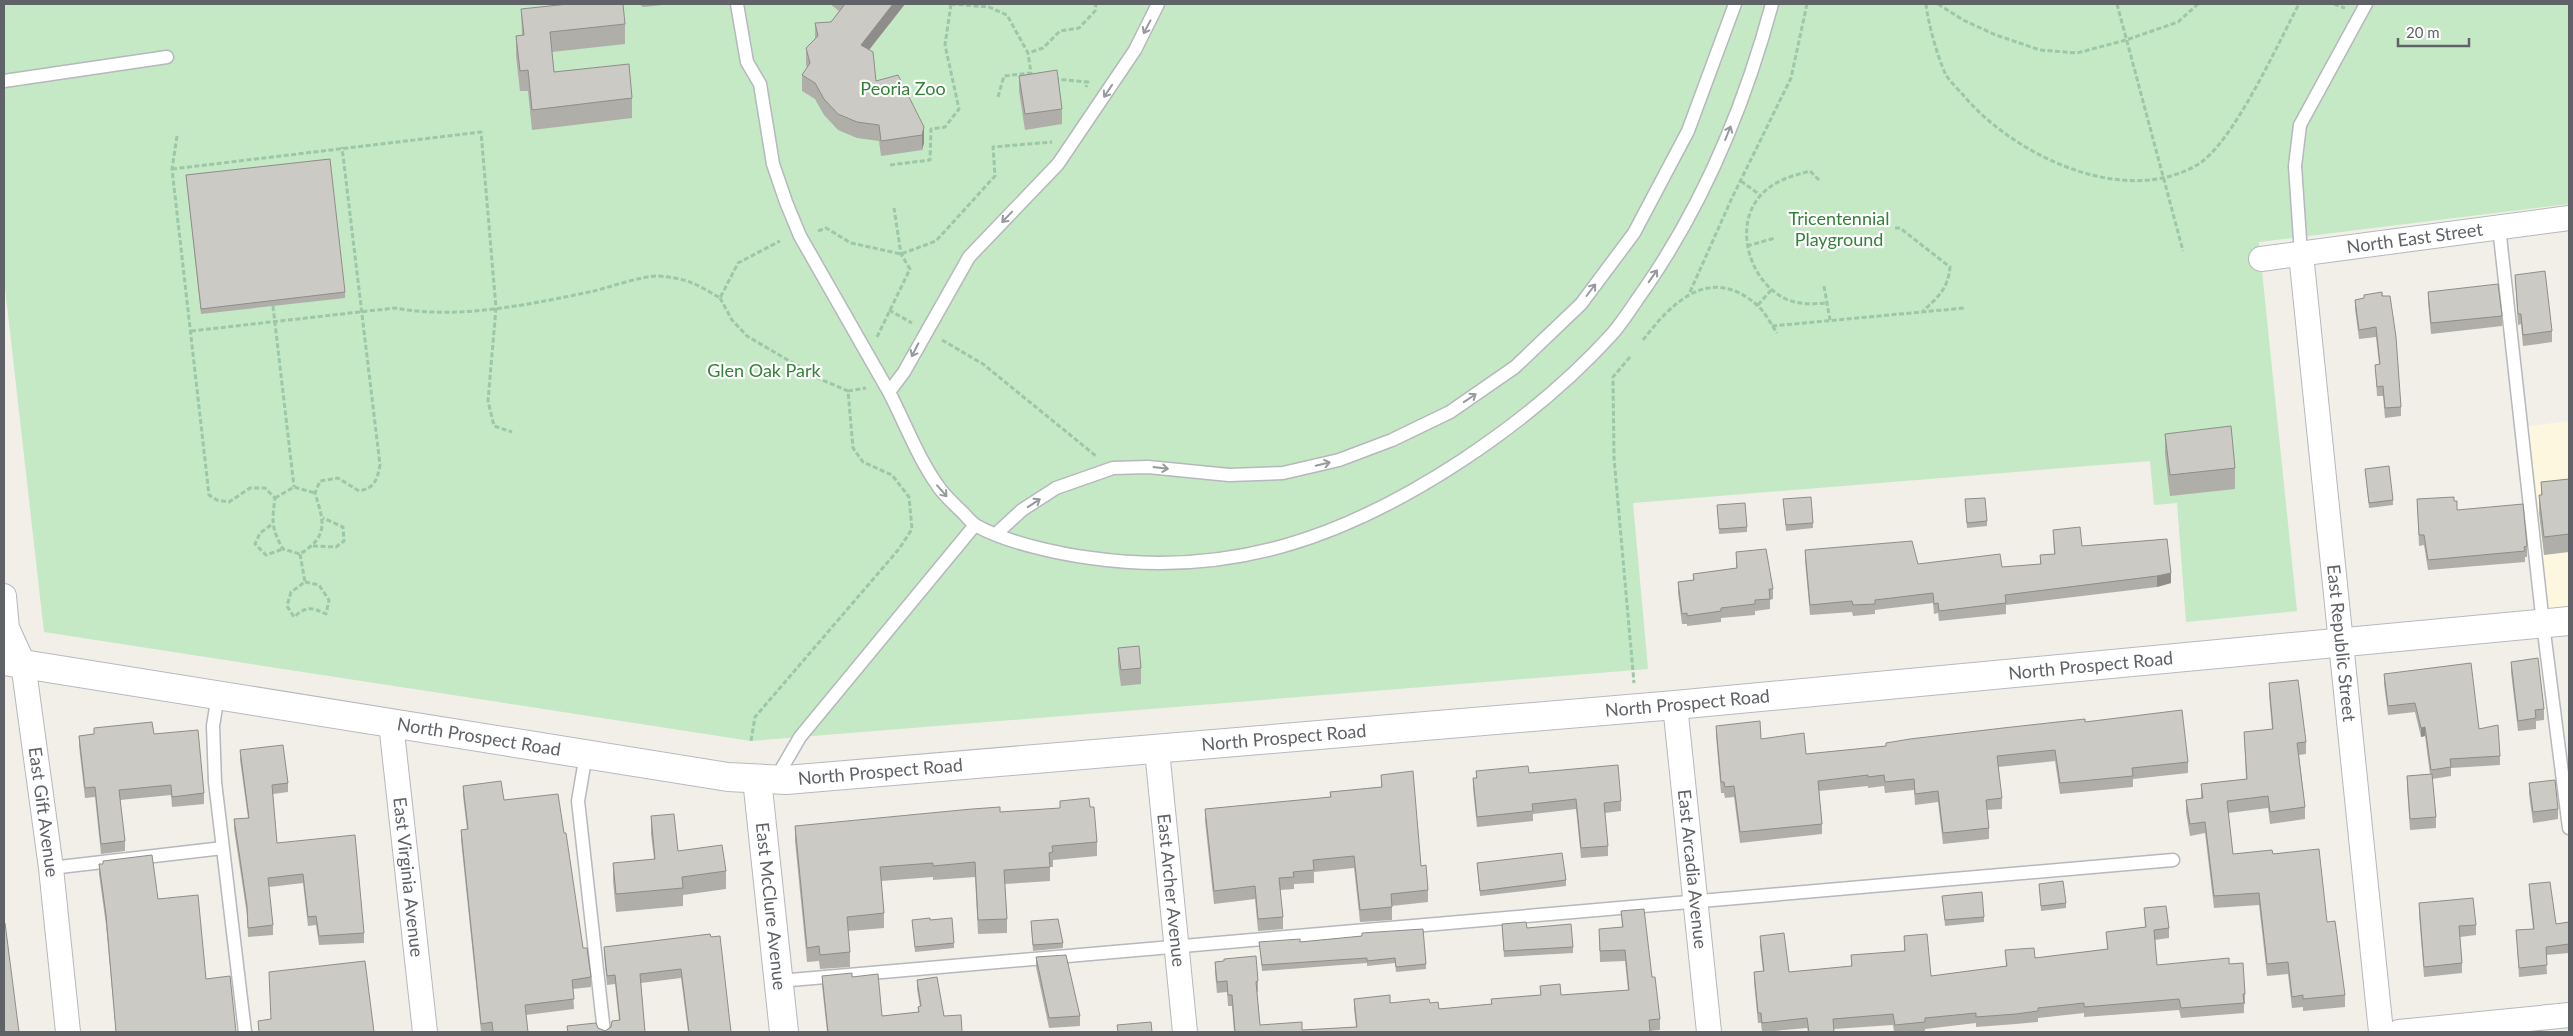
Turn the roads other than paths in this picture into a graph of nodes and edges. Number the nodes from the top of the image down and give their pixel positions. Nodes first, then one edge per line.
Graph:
1 (737, 4) edge
2 (1158, 4) edge
3 (1735, 4) edge
4 (1772, 4) edge
5 (2366, 4) edge
6 (167, 57) dead end
7 (4, 81) edge
8 (2569, 218) edge
9 (2499, 227) junction
10 (2301, 254) junction
11 (2261, 259) dead end
12 (888, 392) junction
13 (975, 525) junction
14 (996, 534) junction
15 (4, 596) edge
16 (2556, 622) edge
17 (2340, 643) junction
18 (14, 662) edge
19 (218, 695) junction
20 (1675, 705) junction
21 (390, 723) junction
22 (1157, 750) junction
23 (586, 754) junction
24 (766, 780) junction
25 (2569, 828) edge
26 (223, 848) junction
27 (2173, 860) dead end
28 (51, 868) junction
29 (1696, 901) junction
30 (1176, 946) junction
31 (780, 982) junction
32 (2569, 1015) edge
33 (68, 1032) edge
34 (245, 1032) edge
35 (425, 1032) edge
36 (604, 1032) edge
37 (784, 1032) edge
38 (1185, 1032) edge
39 (1709, 1032) edge
40 (2381, 1032) edge
41 (2399, 1032) edge

1 - 12 lane
2 -> 12 lane
14 -> 3 lane
14 -> 4 lane
5 - 10 lane
6 - 7 lane
8 - 9 street, North East Street
9 - 10 street, North East Street
9 - 16 lane
10 - 11 street, North East Street
10 - 17 street, East Republic Street
12 -> 13 lane
13 - 14 lane
13 - 24 lane
15 - 18 street, East Gift Avenue
16 - 17 main road, North Prospect Road
16 - 25 lane
17 - 20 main road, North Prospect Road
17 - 40 street, East Republic Street
18 - 19 main road, North Prospect Road
18 - 28 street, East Gift Avenue
19 - 21 main road, North Prospect Road
19 - 26 lane
20 - 22 main road, North Prospect Road
20 - 29 street, East Arcadia Avenue
21 - 23 main road, North Prospect Road
21 - 35 street, East Virginia Avenue
22 - 24 main road, North Prospect Road
22 - 30 street, East Archer Avenue
23 - 24 main road, North Prospect Road
23 - 36 lane
24 - 31 main road, East McClure Avenue
26 - 28 lane
26 - 34 lane
27 - 29 lane
28 - 33 street, East Gift Avenue
29 - 30 lane
29 - 39 street, East Arcadia Avenue
30 - 31 lane
30 - 38 street, East Archer Avenue
31 - 37 main road, East McClure Avenue
32 - 41 street

